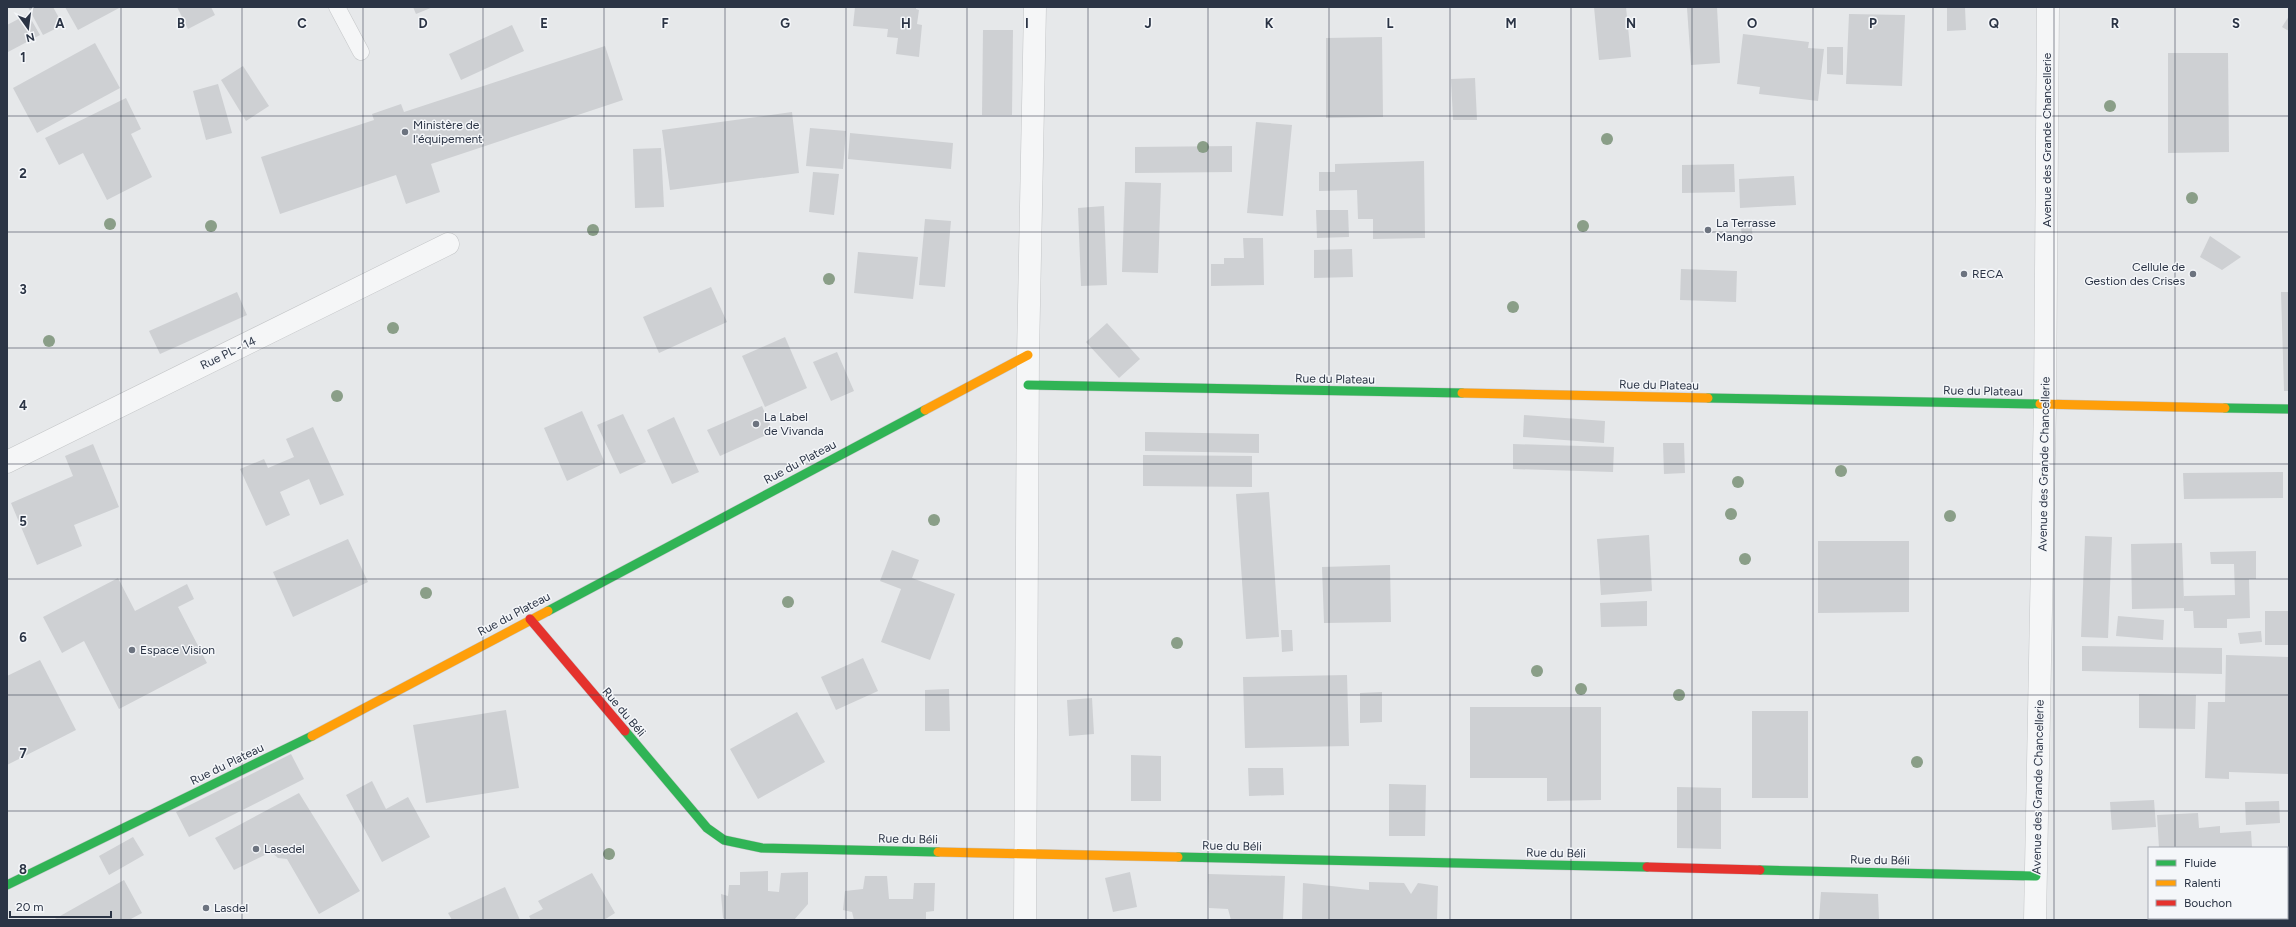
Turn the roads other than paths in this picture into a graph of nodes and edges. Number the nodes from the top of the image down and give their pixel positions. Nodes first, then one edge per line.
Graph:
1 (337, 7) edge
2 (1035, 7) edge
3 (2048, 7) edge
4 (361, 52) dead end
5 (448, 244) dead end
6 (1028, 355) junction
7 (1028, 385) junction
8 (2045, 404) junction
9 (2289, 409) edge
10 (7, 462) edge
11 (530, 619) junction
12 (1025, 854) junction
13 (2036, 876) junction
14 (7, 885) edge
15 (1025, 920) edge
16 (2035, 920) edge

1 - 4 lane
2 - 6 street
3 - 8 street, Avenue des Grande Chancellerie
5 - 10 street, Rue PL - 14
6 - 7 street
6 - 11 street, Rue du Plateau
7 - 8 street, Rue du Plateau
7 - 12 street
8 - 9 street, Rue du Plateau
8 - 13 street, Avenue des Grande Chancellerie
11 - 12 street, Rue du Béli
11 - 14 street, Rue du Plateau
12 - 13 street, Rue du Béli
12 - 15 street
13 - 16 street, Avenue des Grande Chancellerie

